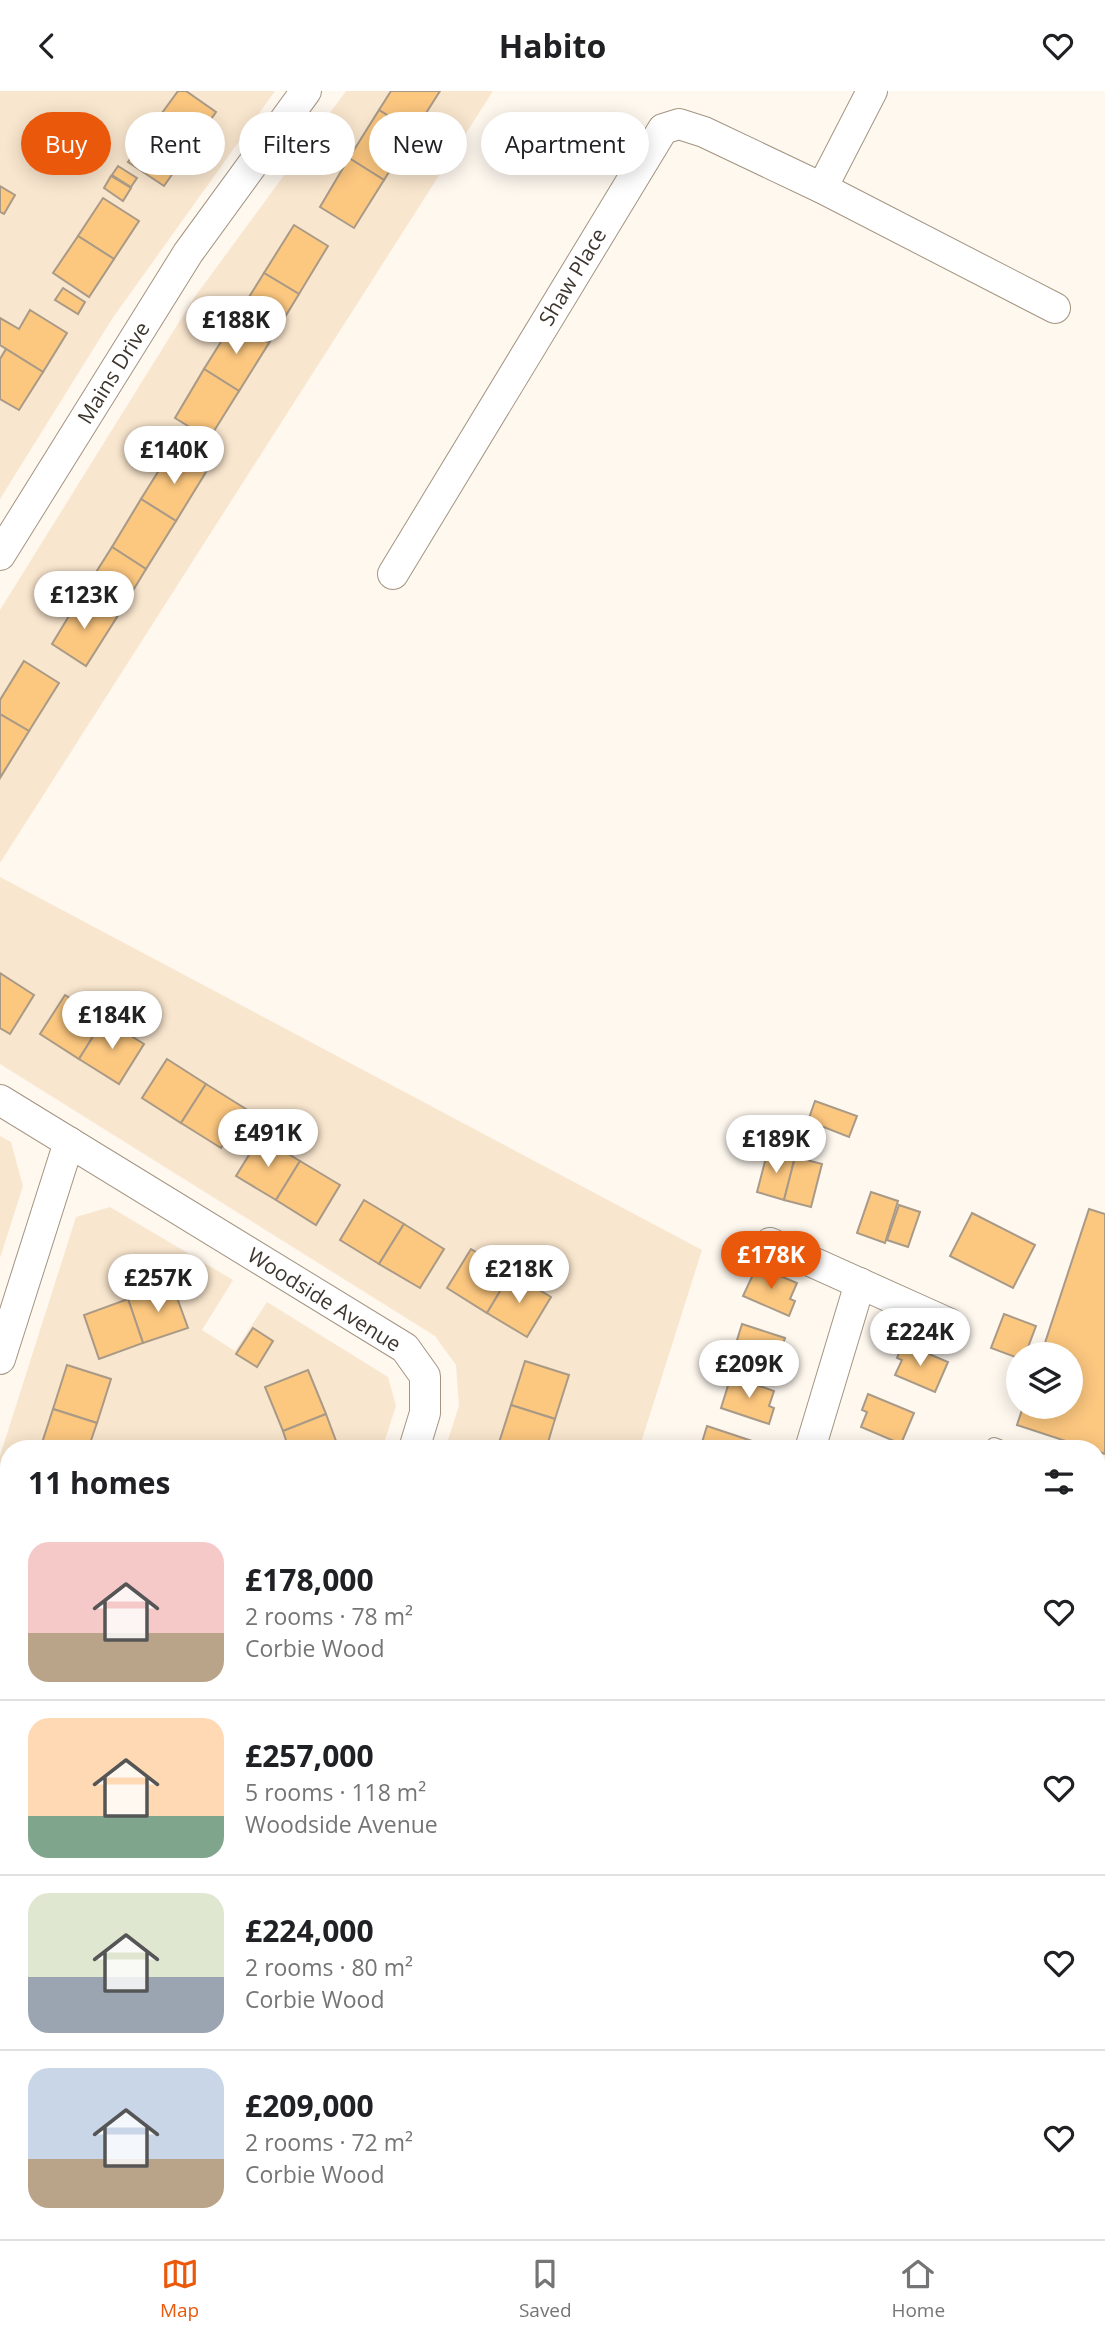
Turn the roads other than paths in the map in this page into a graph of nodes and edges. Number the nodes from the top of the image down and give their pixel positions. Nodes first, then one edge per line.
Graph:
1 (306, 91) edge
2 (872, 91) edge
3 (822, 188) junction
4 (1055, 308) dead end
5 (0, 555) edge
6 (393, 574) dead end
7 (0, 1100) edge
8 (69, 1142) junction
9 (771, 1243) dead end
10 (860, 1283) junction
11 (948, 1323) dead end
12 (0, 1359) edge
13 (417, 1440) edge
14 (813, 1440) edge

1 - 5 street, Mains Drive
2 - 3 street
3 - 4 street, Shaw Place
3 - 6 street, Shaw Place
7 - 8 street, Woodside Avenue
8 - 12 street
8 - 13 street, Woodside Avenue
9 - 10 street
10 - 11 street
10 - 14 street

